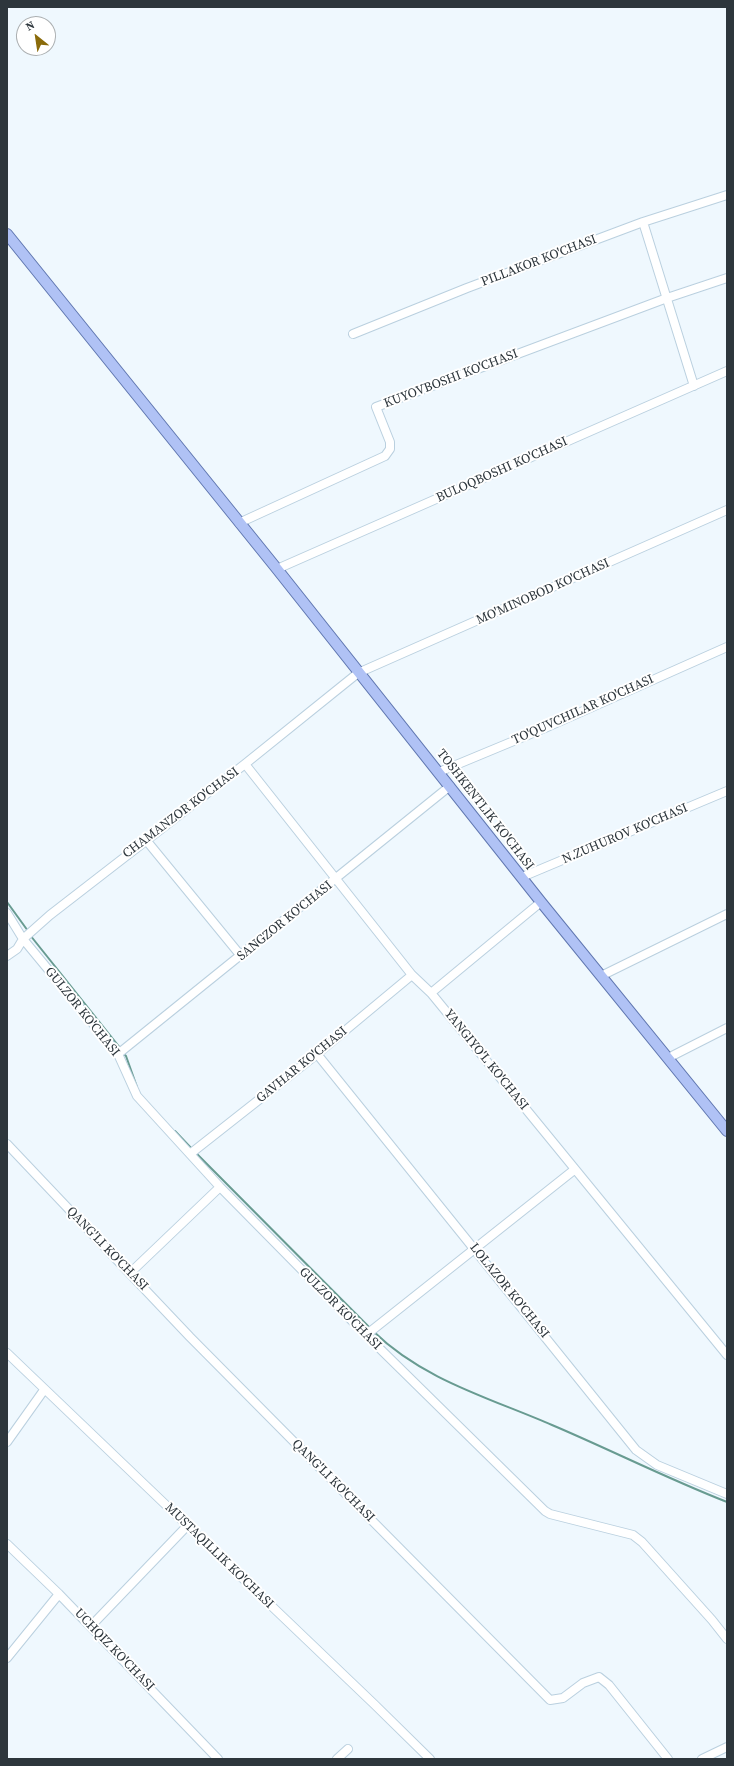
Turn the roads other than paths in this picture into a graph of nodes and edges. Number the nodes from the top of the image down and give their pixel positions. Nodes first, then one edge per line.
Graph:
1 (727, 195) edge
2 (643, 222) junction
3 (7, 234) edge
4 (727, 278) edge
5 (667, 298) junction
6 (353, 334) dead end
7 (727, 371) edge
8 (694, 386) junction
9 (727, 510) edge
10 (239, 523) junction
11 (277, 569) junction
12 (727, 647) edge
13 (358, 673) junction
14 (246, 764) junction
15 (439, 772) junction
16 (450, 786) junction
17 (727, 791) edge
18 (146, 840) junction
19 (522, 877) junction
20 (336, 880) junction
21 (541, 902) junction
22 (7, 913) edge
23 (727, 914) edge
24 (23, 939) junction
25 (7, 956) edge
26 (241, 956) junction
27 (412, 975) junction
28 (601, 976) junction
29 (431, 993) junction
30 (727, 1028) edge
31 (118, 1054) junction
32 (317, 1054) junction
33 (668, 1058) junction
34 (727, 1130) edge
35 (7, 1144) edge
36 (190, 1154) junction
37 (574, 1170) junction
38 (220, 1187) junction
39 (475, 1248) junction
40 (130, 1273) junction
41 (366, 1336) junction
42 (7, 1354) edge
43 (727, 1355) edge
44 (44, 1390) junction
45 (7, 1442) edge
46 (727, 1494) edge
47 (188, 1525) junction
48 (7, 1544) edge
49 (60, 1594) junction
50 (91, 1626) junction
51 (727, 1639) edge
52 (7, 1658) edge
53 (727, 1747) edge
54 (348, 1749) dead end
55 (218, 1759) edge
56 (337, 1759) edge
57 (430, 1759) edge
58 (668, 1759) edge
59 (702, 1759) edge

1 - 2 street, PILLAKOR KO'CHASI
2 - 5 street
2 - 6 street, PILLAKOR KO'CHASI
3 - 10 main road, TOSHKENTLIK KO'CHASI
4 - 5 street, KUYOVBOSHI KO'CHASI
5 - 8 street
5 - 10 street, KUYOVBOSHI KO'CHASI
7 - 8 street, BULOQBOSHI KO'CHASI
8 - 11 street, BULOQBOSHI KO'CHASI
9 - 13 street, MO'MINOBOD KO'CHASI
10 - 11 main road, TOSHKENTLIK KO'CHASI
11 - 13 main road, TOSHKENTLIK KO'CHASI
12 - 15 street, TO'QUVCHILAR KO'CHASI
13 - 14 street, CHAMANZOR KO'CHASI
13 - 15 main road, TOSHKENTLIK KO'CHASI
14 - 18 street, CHAMANZOR KO'CHASI
14 - 20 street, YANGIYO'L KO'CHASI
15 - 16 main road, TOSHKENTLIK KO'CHASI
16 - 19 main road, TOSHKENTLIK KO'CHASI
16 - 20 street, SANGZOR KO'CHASI
17 - 19 street, N.ZUHUROV KO'CHASI
18 - 24 street, CHAMANZOR KO'CHASI
18 - 26 street
19 - 21 main road, TOSHKENTLIK KO'CHASI
20 - 26 street, SANGZOR KO'CHASI
20 - 27 street, YANGIYO'L KO'CHASI
21 - 28 main road, TOSHKENTLIK KO'CHASI
21 - 29 street
22 - 24 street, GULZOR KO'CHASI
23 - 28 street
24 - 25 street, CHAMANZOR KO'CHASI
24 - 31 street, GULZOR KO'CHASI
26 - 31 street, SANGZOR KO'CHASI
27 - 29 street, YANGIYO'L KO'CHASI
27 - 32 street, GAVHAR KO'CHASI
28 - 33 main road, TOSHKENTLIK KO'CHASI
29 - 37 street, YANGIYO'L KO'CHASI
30 - 33 street
31 - 36 street, GULZOR KO'CHASI
32 - 36 street, GAVHAR KO'CHASI
32 - 39 street, LOLAZOR KO'CHASI
33 - 34 main road, TOSHKENTLIK KO'CHASI
35 - 40 street, QANG'LI KO'CHASI
36 - 38 street, GULZOR KO'CHASI
37 - 39 street
37 - 43 street, YANGIYO'L KO'CHASI
38 - 40 street
38 - 41 street, GULZOR KO'CHASI
39 - 41 street
39 - 46 street, LOLAZOR KO'CHASI
40 - 58 street, QANG'LI KO'CHASI
41 - 51 street, GULZOR KO'CHASI
42 - 44 street, MUSTAQILLIK KO'CHASI
44 - 45 street
44 - 47 street, MUSTAQILLIK KO'CHASI
47 - 50 street
47 - 57 street, MUSTAQILLIK KO'CHASI
48 - 49 street, UCHQIZ KO'CHASI
49 - 50 street, UCHQIZ KO'CHASI
49 - 52 street
50 - 55 street, UCHQIZ KO'CHASI
53 - 59 street
54 - 56 street

